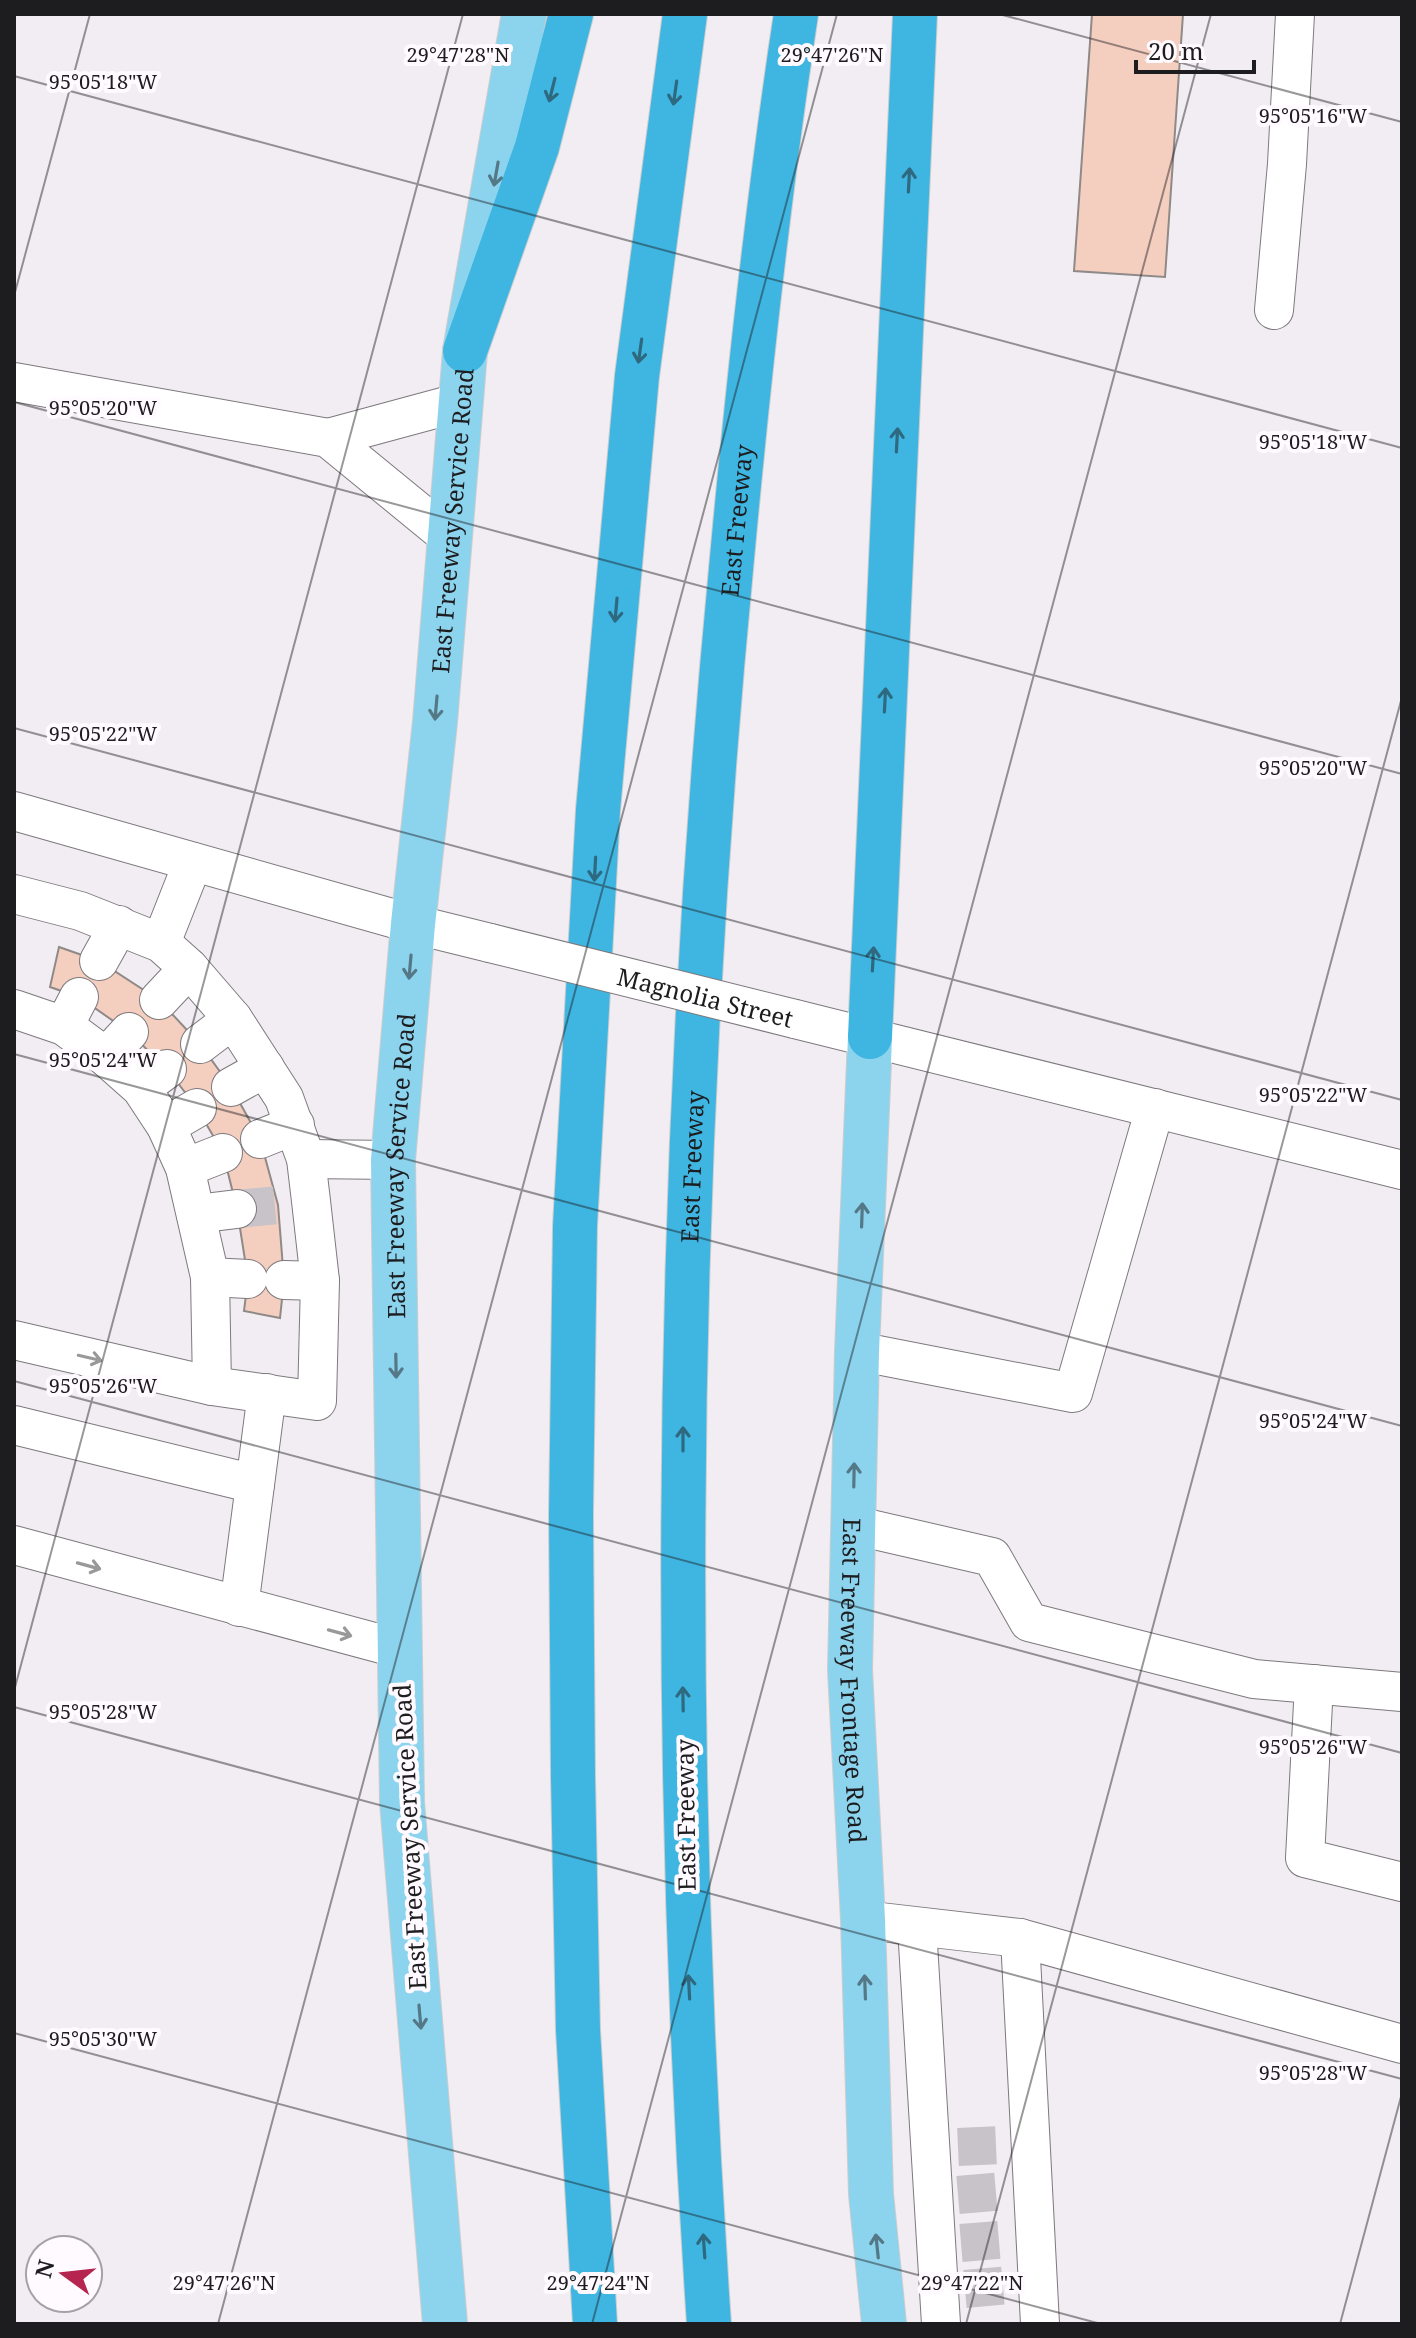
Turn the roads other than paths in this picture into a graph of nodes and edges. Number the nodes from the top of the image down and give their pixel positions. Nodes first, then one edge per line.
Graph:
1 (524, 14) edge
2 (571, 14) edge
3 (685, 14) edge
4 (796, 14) edge
5 (915, 14) edge
6 (1295, 14) edge
7 (1274, 310) dead end
8 (465, 351) junction
9 (14, 382) edge
10 (461, 402) junction
11 (328, 438) junction
12 (449, 537) junction
13 (14, 811) edge
14 (193, 862) junction
15 (14, 894) edge
16 (413, 924) junction
17 (119, 925) junction
18 (161, 943) junction
19 (99, 961) dead end
20 (189, 968) junction
21 (159, 1000) dead end
22 (14, 1009) edge
23 (233, 1019) junction
24 (870, 1037) junction
25 (200, 1044) dead end
26 (265, 1068) junction
27 (231, 1087) dead end
28 (1155, 1108) junction
29 (260, 1139) dead end
30 (301, 1142) junction
31 (223, 1153) dead end
32 (393, 1160) junction
33 (185, 1168) junction
34 (1402, 1170) edge
35 (237, 1209) tunnel mouth
36 (196, 1214) junction
37 (210, 1277) junction
38 (284, 1280) junction
39 (14, 1340) edge
40 (857, 1351) junction
41 (212, 1386) junction
42 (267, 1393) junction
43 (14, 1425) edge
44 (255, 1484) junction
45 (853, 1525) junction
46 (14, 1545) edge
47 (239, 1607) junction
48 (400, 1649) junction
49 (1314, 1684) junction
50 (1402, 1692) edge
51 (1402, 1882) edge
52 (863, 1920) junction
53 (917, 1927) junction
54 (1020, 1938) junction
55 (578, 2030) junction
56 (1402, 2044) edge
57 (949, 2301) edge
58 (445, 2324) edge
59 (572, 2324) edge
60 (595, 2324) edge
61 (709, 2324) edge
62 (884, 2324) edge
63 (1040, 2324) edge

1 -> 8 main road, East Freeway Service Road
2 -> 8 highway
3 -> 55 highway
61 -> 4 highway, East Freeway
24 -> 5 highway
6 - 7 street
8 - 10 main road, East Freeway Service Road
9 - 11 street
10 - 11 street
10 - 12 main road, East Freeway Service Road
11 - 12 street
12 -> 16 main road, East Freeway Service Road
13 - 14 street, Magnolia Street
14 - 16 street, Magnolia Street
14 - 18 street
15 - 17 street
16 - 24 street, Magnolia Street, bridge
16 -> 32 main road, East Freeway Service Road
17 - 18 street
17 - 19 street
18 - 20 street
20 - 21 street
20 - 23 street
22 - 33 street
23 - 25 street
23 - 26 street
24 - 28 street, Magnolia Street
40 -> 24 main road, East Freeway Frontage Road
26 - 27 street
26 - 30 street
28 - 34 street, Magnolia Street
28 - 40 street
29 - 30 street
30 - 32 street
30 - 38 street
31 - 33 street
32 -> 48 main road, East Freeway Service Road
33 - 36 street
35 - 36 street
36 - 37 street
37 - 38 street
37 - 41 street
38 - 42 street
39 -> 41 street
45 -> 40 main road, East Freeway Frontage Road
41 - 42 street
42 - 44 street
43 - 44 street
44 - 47 street
45 - 49 street
45 - 52 main road, East Freeway Frontage Road
46 -> 47 street
47 -> 48 street
48 -> 58 main road, East Freeway Service Road
49 - 50 street
49 - 51 street
52 - 53 street
62 -> 52 main road, East Freeway Frontage Road
53 - 54 street
53 - 57 street
54 - 56 street
54 - 63 street
55 - 59 highway
55 - 60 highway

